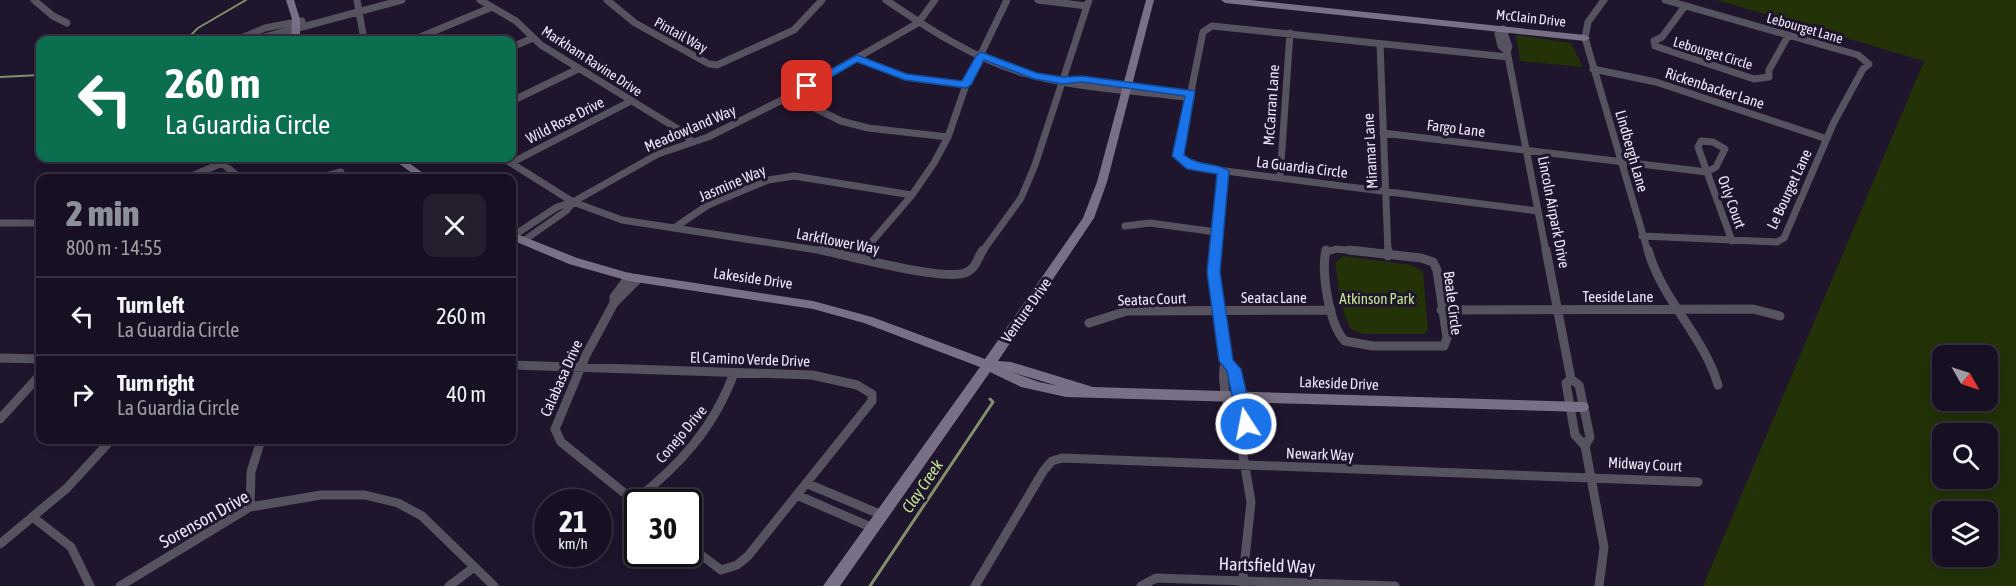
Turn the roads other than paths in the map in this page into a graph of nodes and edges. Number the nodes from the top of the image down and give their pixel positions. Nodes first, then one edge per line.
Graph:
1 (34, 0) edge
2 (290, 0) edge
3 (357, 0) edge
4 (402, 0) edge
5 (480, 0) edge
6 (607, 0) edge
7 (822, 0) edge
8 (886, 0) edge
9 (935, 0) edge
10 (1006, 0) edge
11 (1038, 0) edge
12 (1150, 0) edge
13 (1225, 0) edge
14 (1604, 0) edge
15 (1665, 0) edge
16 (1088, 3) edge
17 (1685, 6) junction
18 (492, 7) junction
19 (359, 12) junction
20 (918, 22) junction
21 (67, 23) dead end
22 (296, 25) junction
23 (1503, 29) junction
24 (1290, 33) junction
25 (246, 36) edge
26 (265, 36) edge
27 (297, 36) edge
28 (363, 36) edge
29 (423, 36) edge
30 (1788, 36) junction
31 (533, 38) junction
32 (1585, 38) junction
33 (1380, 44) junction
34 (516, 45) edge
35 (1508, 54) junction
36 (981, 56) junction
37 (857, 58) junction
38 (717, 65) joint
39 (578, 69) junction
40 (1593, 69) junction
41 (1063, 81) junction
42 (966, 85) junction
43 (1127, 88) junction
44 (790, 96) junction
45 (1191, 96) junction
46 (516, 99) edge
47 (631, 101) junction
48 (1834, 122) joint
49 (1383, 133) junction
50 (948, 137) junction
51 (1827, 139) junction
52 (692, 142) junction
53 (1527, 150) junction
54 (516, 160) edge
55 (1621, 161) junction
56 (215, 162) edge
57 (221, 162) edge
58 (402, 162) edge
59 (511, 163) edge
60 (1223, 171) junction
61 (1707, 171) junction
62 (341, 172) dead end
63 (194, 174) edge
64 (235, 174) edge
65 (333, 174) edge
66 (419, 174) edge
67 (1280, 177) junction
68 (1385, 192) junction
69 (912, 195) junction
70 (573, 202) junction
71 (1537, 211) junction
72 (0, 223) edge
73 (36, 223) edge
74 (1125, 226) dead end
75 (674, 228) junction
76 (1216, 232) junction
77 (1642, 236) junction
78 (516, 238) edge
79 (1732, 241) junction
80 (1388, 256) junction
81 (859, 257) junction
82 (633, 278) junction
83 (1677, 309) junction
84 (1331, 310) junction
85 (1442, 310) junction
86 (1558, 310) junction
87 (1217, 311) junction
88 (1780, 316) dead end
89 (1089, 323) dead end
90 (0, 358) edge
91 (36, 358) edge
92 (988, 365) junction
93 (516, 366) edge
94 (580, 368) junction
95 (734, 373) junction
96 (36, 379) edge
97 (1718, 385) dead end
98 (1235, 397) junction
99 (1576, 407) junction
100 (0, 419) edge
101 (107, 444) edge
102 (259, 444) edge
103 (1246, 467) junction
104 (1591, 477) junction
105 (1698, 482) dead end
106 (808, 484) junction
107 (650, 489) edge
108 (624, 492) edge
109 (799, 496) junction
110 (250, 507) junction
111 (34, 518) junction
112 (877, 522) junction
113 (0, 544) edge
114 (702, 556) edge
115 (473, 567) junction
116 (1242, 583) edge
117 (90, 586) edge
118 (120, 586) edge
119 (449, 586) edge
120 (494, 586) edge
121 (831, 586) edge
122 (975, 586) edge
123 (1140, 586) edge
124 (1395, 586) edge
125 (1599, 586) edge

1 - 21 street
2 - 22 street
3 - 19 street
4 - 19 street
5 - 18 street, Markham Ravine Drive
6 - 38 street, Pintail Way
7 - 38 street
8 - 20 street
9 - 20 street, Meadowland Way
10 - 36 street
11 - 16 street
12 - 43 street, Venture Drive
13 - 23 street, McClain Drive
14 - 32 street
15 - 17 street, Lebourget Lane
16 - 41 street, Larkflower Way
17 - 30 street, Lebourget Lane
17 - 30 street, Lebourget Circle
18 - 29 street
18 - 31 street, Markham Ravine Drive
19 - 22 street
19 - 28 street
20 - 36 street
20 - 37 street, Meadowland Way
22 - 25 street
22 - 26 street
22 - 27 street
23 - 32 street, McClain Drive
23 - 35 street, Lincoln Airpark Drive
24 - 33 street, La Guardia Circle
24 - 45 street, La Guardia Circle
24 - 67 street, McCarran Lane
30 - 48 street, Lebourget Lane
31 - 34 street
31 - 39 street, Markham Ravine Drive
32 - 40 street, Lindbergh Lane
33 - 35 street, La Guardia Circle
33 - 49 street, Miramar Lane
35 - 53 street, Lincoln Airpark Drive
36 - 41 street
36 - 42 street
37 - 42 street
37 - 44 street, Meadowland Way
39 - 46 street
39 - 47 street, Markham Ravine Drive
40 - 51 street, Rickenbacker Lane
40 - 55 street, Lindbergh Lane
41 - 43 street
41 - 81 street, Larkflower Way
42 - 50 street
43 - 45 street
43 - 92 street, Venture Drive
44 - 50 street
44 - 52 street, Meadowland Way
45 - 60 street, La Guardia Circle
47 - 52 street, Markham Ravine Drive
47 - 54 street, Wild Rose Drive
48 - 51 street, Le Bourget Lane
49 - 53 street, Fargo Lane
49 - 68 street, Miramar Lane
50 - 69 street
51 - 79 street, Le Bourget Lane
52 - 70 street, Meadowland Way
53 - 55 street, Fargo Lane
53 - 71 street, Lincoln Airpark Drive
55 - 61 street, Fargo Lane
55 - 77 street, Lindbergh Lane
56 - 63 street
57 - 64 street
58 - 66 street
59 - 70 street, Larkflower Way
60 - 67 street, La Guardia Circle
60 - 76 street
61 - 61 street, Orly Court
61 - 79 street, Orly Court
62 - 65 street
67 - 68 street, La Guardia Circle
68 - 71 street, La Guardia Circle
68 - 80 street, Miramar Lane
69 - 75 street, Jasmine Way
69 - 81 street
70 - 75 street, Larkflower Way
70 - 78 street, Meadowland Way
71 - 86 street, Lincoln Airpark Drive
72 - 73 street
74 - 76 street
75 - 81 street, Larkflower Way
76 - 87 street
77 - 79 street, Le Bourget Lane
77 - 83 street, Lindbergh Lane
78 - 82 street, Lakeside Drive
80 - 84 street, Beale Circle
80 - 85 street, Beale Circle
82 - 92 street, Lakeside Drive
82 - 94 street, Calabasa Drive
83 - 86 street, Teeside Lane
83 - 88 street, Teeside Lane
83 - 97 street, Lindbergh Lane
84 - 85 street, Beale Circle
84 - 87 street, Seatac Lane
85 - 86 street, Teeside Lane
86 - 99 street, Lincoln Airpark Drive
87 - 89 street, Seatac Court
87 - 98 street
90 - 91 street
92 - 98 street, Lakeside Drive
92 - 112 street, Venture Drive
93 - 94 street, El Camino Verde Drive
94 - 95 street, El Camino Verde Drive
94 - 108 street, Calabasa Drive
95 - 106 street, El Camino Verde Drive
95 - 107 street, Conejo Drive
96 - 100 street
98 - 99 street, Lakeside Drive
98 - 103 street
99 - 104 street, Lincoln Airpark Drive
101 - 111 street
102 - 110 street
103 - 104 street, Newark Way
103 - 116 street
103 - 122 street, Newark Way
104 - 105 street, Midway Court
104 - 125 street, Lincoln Airpark Drive
106 - 109 street, El Camino Verde Drive
106 - 112 street
109 - 112 street
109 - 114 street
110 - 115 street, Sorenson Drive
110 - 118 street, Sorenson Drive
111 - 113 street
111 - 117 street
112 - 121 street, Venture Drive
115 - 119 street
115 - 120 street, Sorenson Drive
116 - 123 street, Hartsfield Way
116 - 124 street, Hartsfield Way

